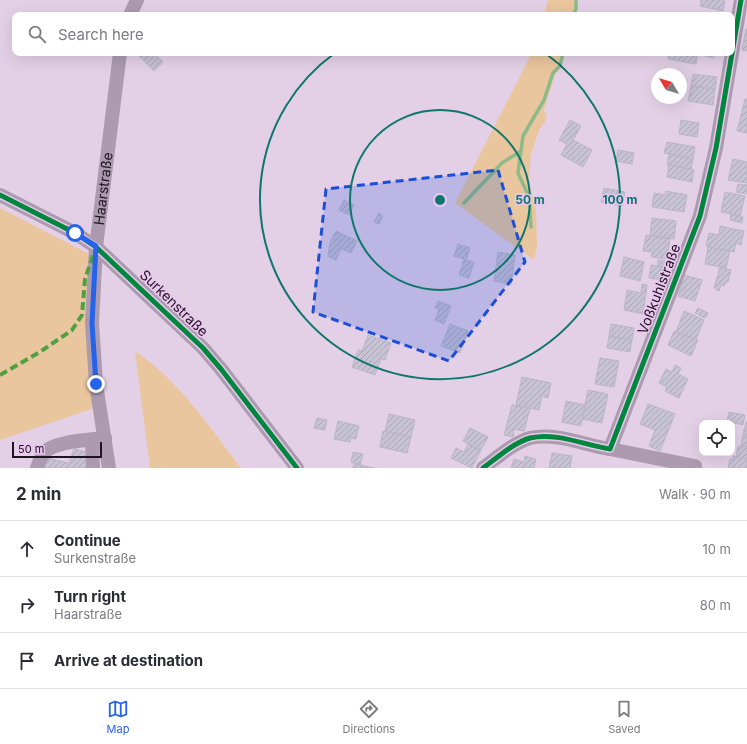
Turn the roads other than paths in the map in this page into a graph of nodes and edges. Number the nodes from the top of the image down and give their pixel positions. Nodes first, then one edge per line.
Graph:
1 (137, 0) edge
2 (741, 0) edge
3 (131, 12) edge
4 (735, 36) edge
5 (120, 56) edge
6 (732, 56) edge
7 (0, 195) edge
8 (96, 246) junction
9 (99, 439) junction
10 (610, 449) junction
11 (695, 466) dead end
12 (37, 468) edge
13 (94, 468) edge
14 (109, 468) edge
15 (297, 468) edge
16 (483, 468) edge

1 - 3 street
2 - 4 street, Voßkuhlstraße
5 - 8 street, Haarstraße
6 - 10 street, Voßkuhlstraße
7 - 8 street, Surkenstraße
8 - 9 street, Haarstraße
8 - 15 street, Surkenstraße
9 - 12 street
9 - 13 street
9 - 14 street, Haarstraße
10 - 11 street
10 - 16 street

